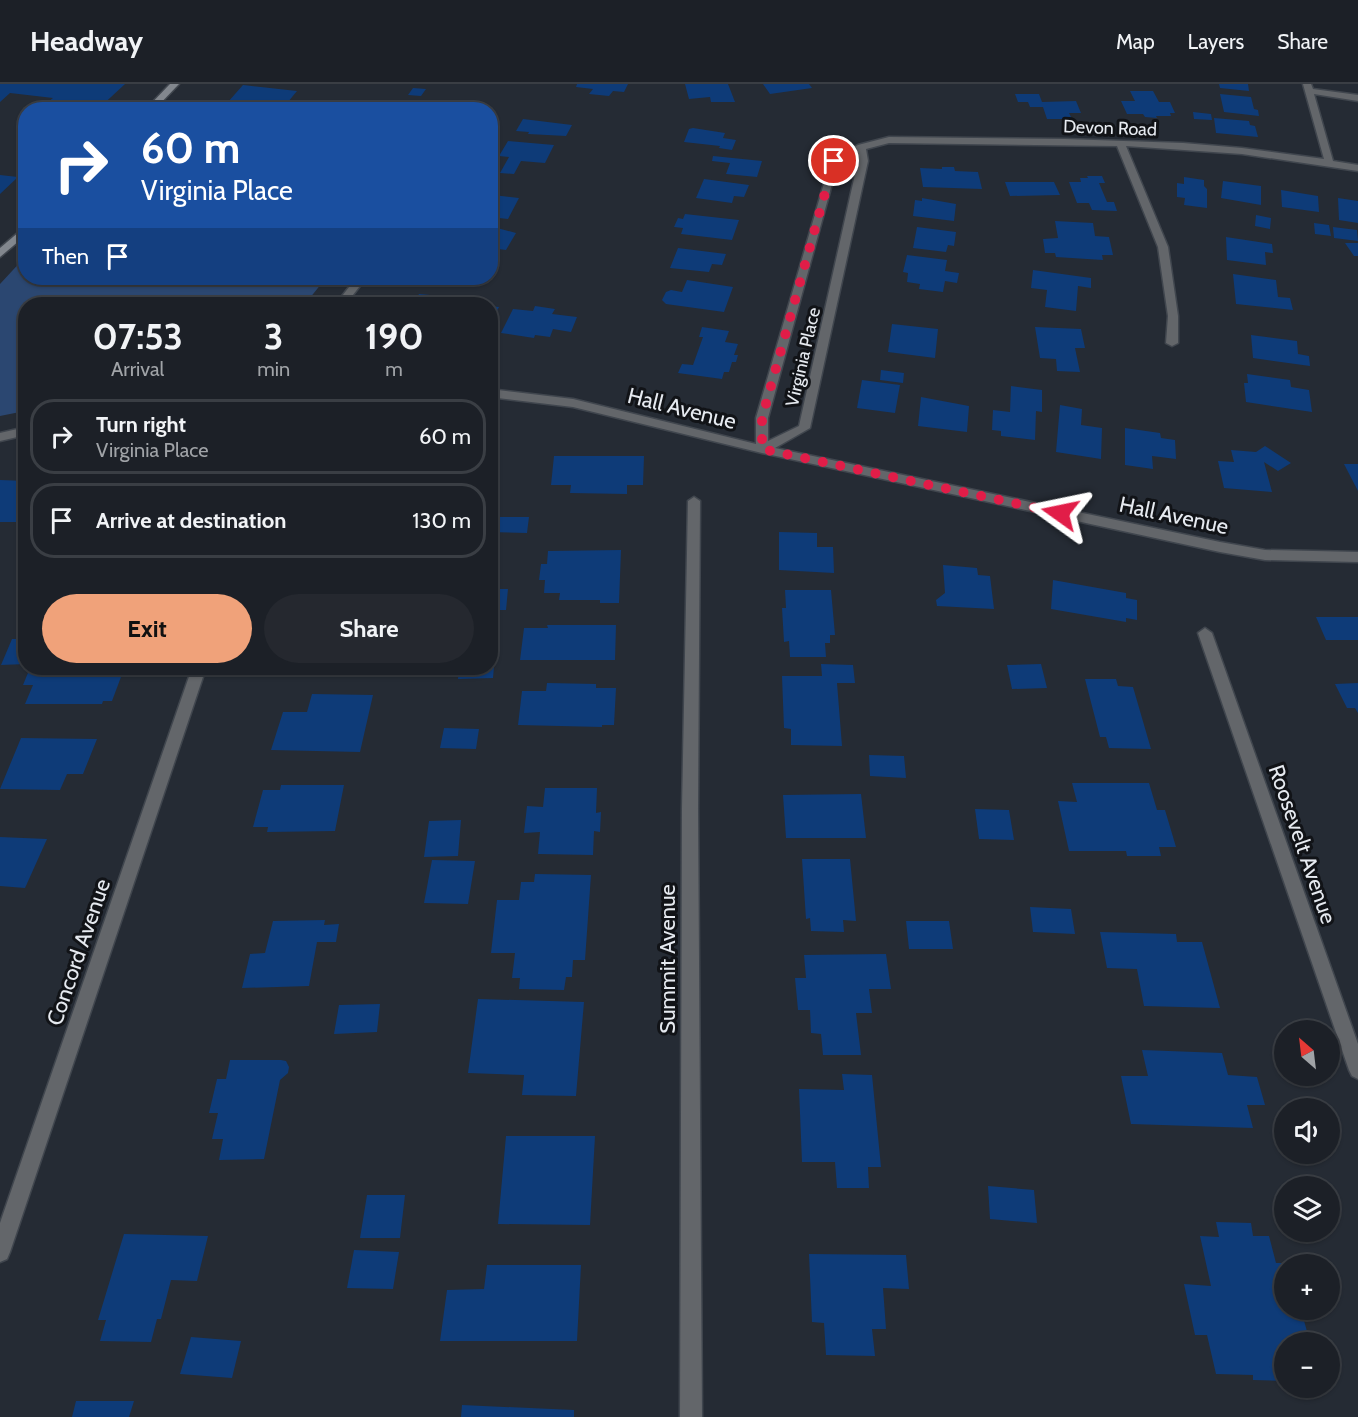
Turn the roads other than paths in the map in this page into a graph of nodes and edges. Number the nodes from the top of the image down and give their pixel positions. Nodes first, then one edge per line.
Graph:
1 (175, 84) edge
2 (1308, 88) edge
3 (1358, 98) edge
4 (157, 102) edge
5 (1120, 143) junction
6 (861, 147) junction
7 (1329, 162) junction
8 (1358, 168) edge
9 (18, 237) edge
10 (0, 254) edge
11 (356, 285) edge
12 (346, 297) edge
13 (1172, 343) dead end
14 (498, 394) edge
15 (18, 433) edge
16 (0, 437) edge
17 (762, 449) junction
18 (694, 501) dead end
19 (1358, 557) edge
20 (1205, 633) dead end
21 (197, 675) edge
22 (1358, 1070) edge
23 (0, 1252) edge
24 (691, 1417) edge

1 - 4 street
2 - 3 street
2 - 7 street
5 - 6 street, Devon Road
5 - 7 street, Devon Road
5 - 13 street
6 - 17 street, Virginia Place
6 - 17 street, Virginia Place
7 - 8 street, Devon Road
9 - 10 street
11 - 12 street
14 - 17 street, Hall Avenue
15 - 16 street
17 - 19 street, Hall Avenue
18 - 24 street, Summit Avenue
20 - 22 street, Roosevelt Avenue
21 - 23 street, Concord Avenue

